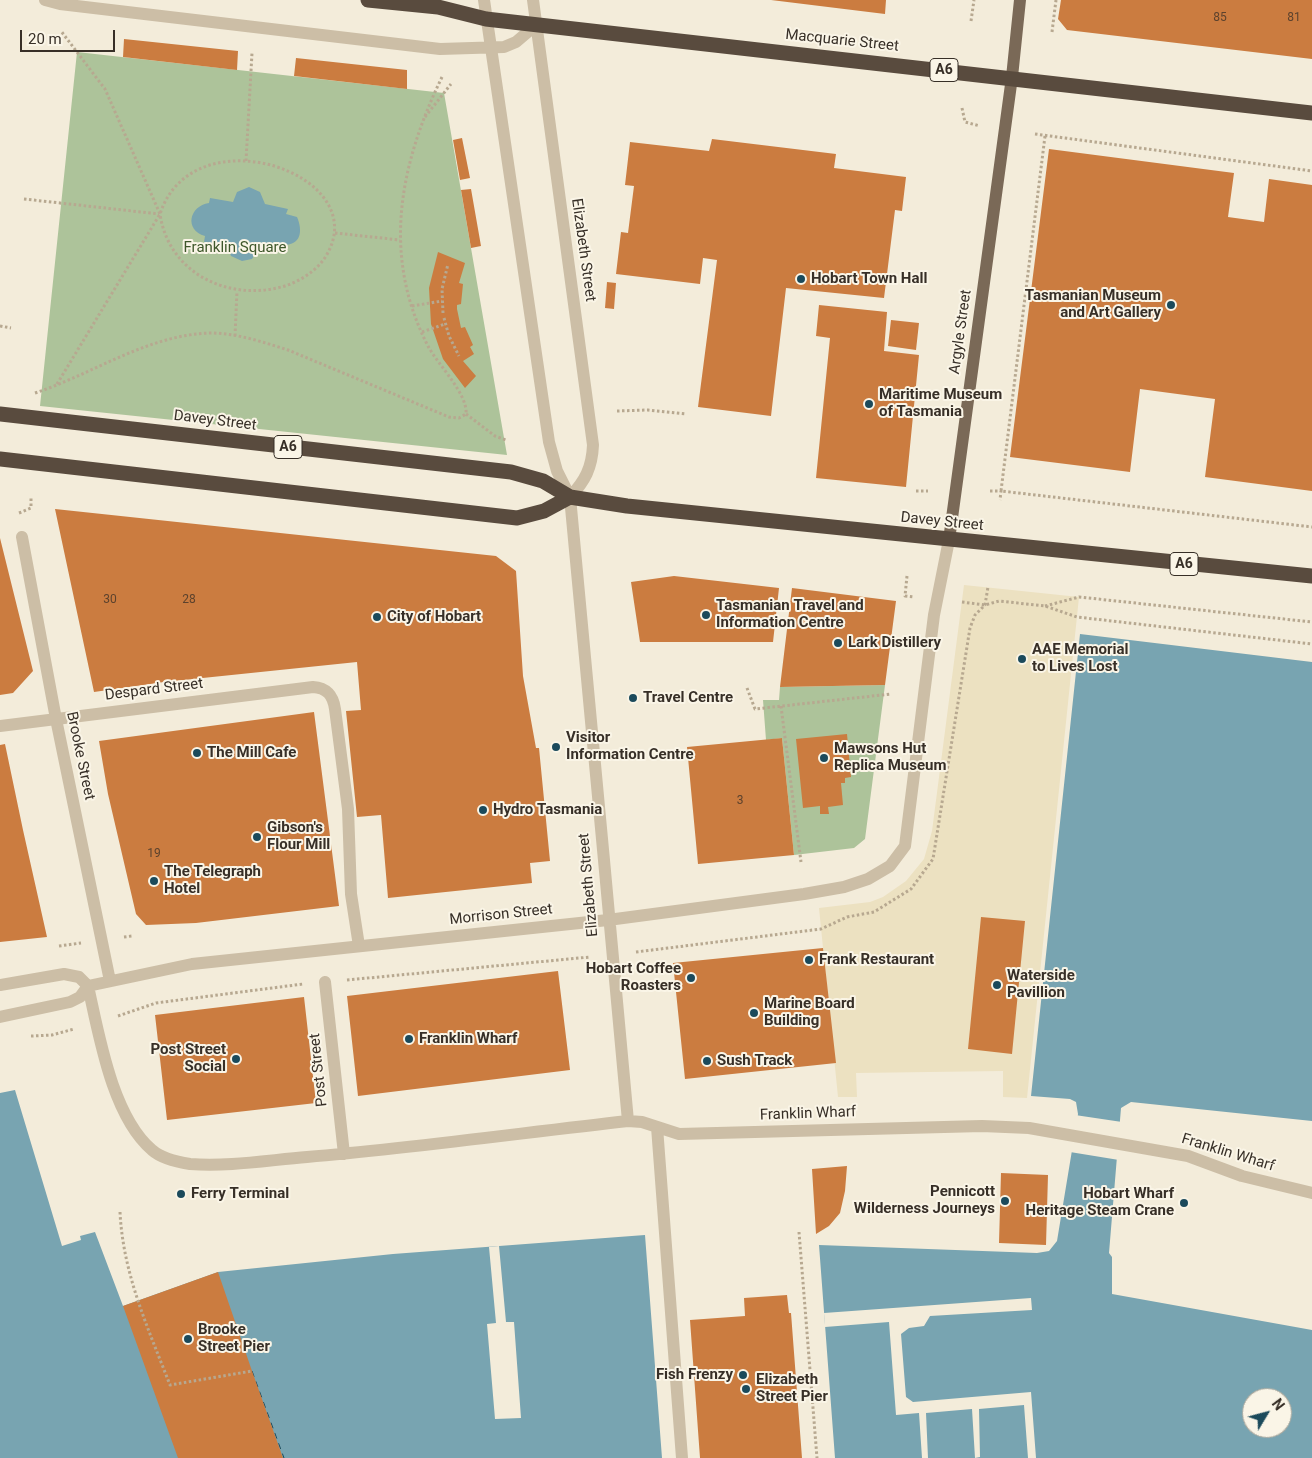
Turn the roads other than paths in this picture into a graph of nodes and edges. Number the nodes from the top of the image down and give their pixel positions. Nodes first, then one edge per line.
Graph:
1 (46, 0) edge
2 (368, 0) edge
3 (484, 0) edge
4 (532, 0) edge
5 (1020, 0) edge
6 (486, 19) junction
7 (536, 25) junction
8 (491, 49) junction
9 (1012, 77) junction
10 (1312, 113) edge
11 (0, 414) edge
12 (0, 459) edge
13 (570, 497) junction
14 (22, 537) dead end
15 (949, 540) junction
16 (1312, 576) edge
17 (56, 718) junction
18 (0, 726) edge
19 (905, 846) joint
20 (608, 920) junction
21 (359, 946) junction
22 (110, 981) junction
23 (325, 982) dead end
24 (0, 986) edge
25 (88, 986) junction
26 (0, 1017) edge
27 (628, 1121) junction
28 (657, 1127) junction
29 (344, 1154) junction
30 (1312, 1193) edge
31 (682, 1458) edge

1 - 8 street
2 - 6 highway, Macquarie Street / A6
3 - 6 street, Elizabeth Street
4 - 7 street, Elizabeth Street
5 - 9 main road, Argyle Street
6 - 7 highway, Macquarie Street / A6
6 - 8 street, Elizabeth Street
7 - 8 street
7 - 9 highway, Macquarie Street / A6
7 - 13 street, Elizabeth Street
8 - 13 street, Elizabeth Street
9 - 10 highway, Macquarie Street / A6
9 - 15 main road, Argyle Street
11 - 13 highway, Davey Street / A6
12 - 13 highway
13 - 15 highway, Davey Street / A6
13 - 20 street, Elizabeth Street
14 - 17 street, Brooke Street
15 - 16 highway, Davey Street / A6
15 - 19 street, Argyle Street
17 - 18 street, Despard Street
17 - 21 street, Despard Street
17 - 22 street, Brooke Street
19 - 20 street, Morrison Street
20 - 21 street, Morrison Street
20 - 27 street, Elizabeth Street
21 - 22 street, Morrison Street
22 - 25 street, Morrison Street
23 - 29 street, Post Street
24 - 25 street
25 - 26 street, Morrison Street
25 - 29 street, Franklin Wharf
27 - 28 street, Franklin Wharf
27 - 29 street, Franklin Wharf
28 - 30 street, Franklin Wharf
28 - 31 street

